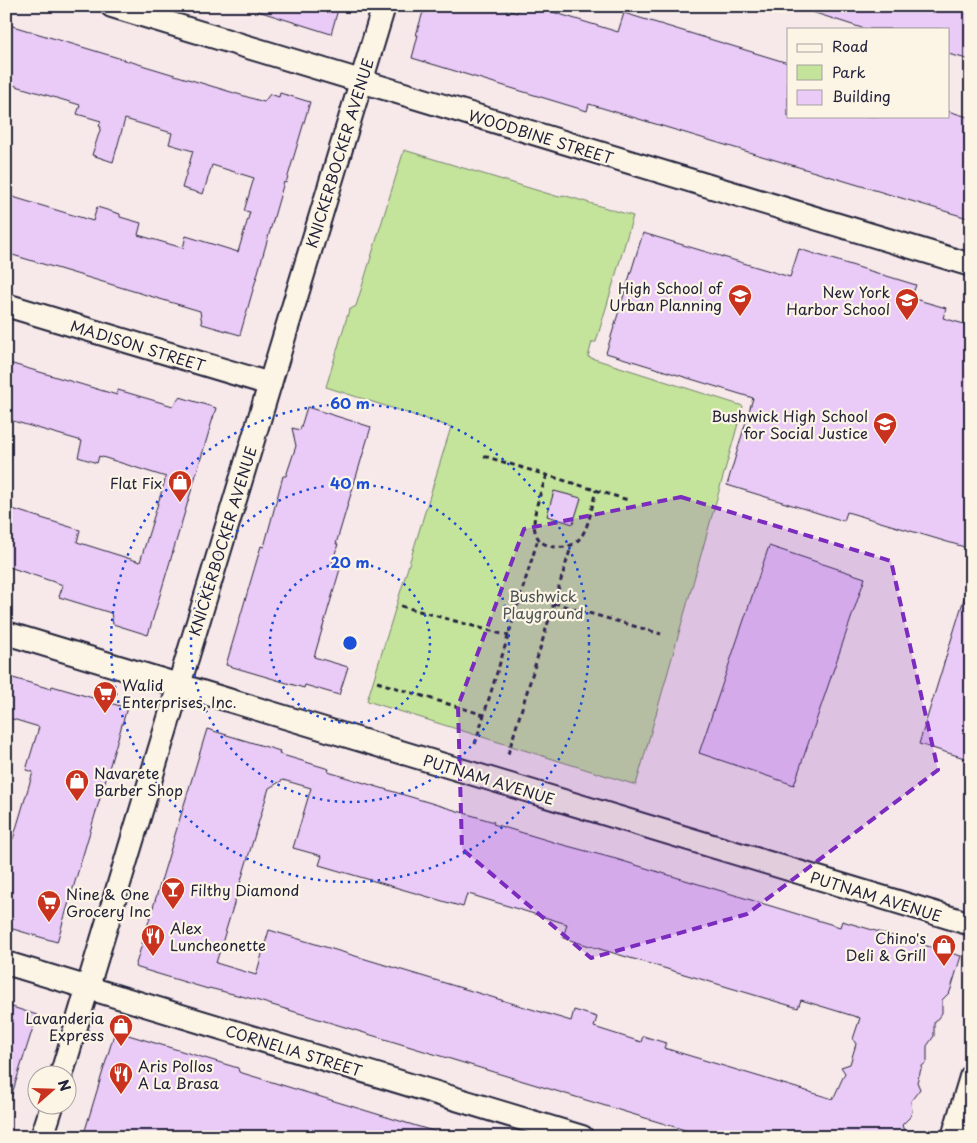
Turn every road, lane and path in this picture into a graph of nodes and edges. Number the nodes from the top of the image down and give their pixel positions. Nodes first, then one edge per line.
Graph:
1 (112, 6) edge
2 (384, 6) edge
3 (361, 82) junction
4 (971, 265) edge
5 (6, 305) edge
6 (270, 384) junction
7 (484, 456) dead end
8 (547, 475) junction
9 (596, 490) junction
10 (628, 500) dead end
11 (538, 539) junction
12 (571, 547) junction
13 (554, 603) junction
14 (401, 606) dead end
15 (6, 633) edge
16 (661, 634) dead end
17 (509, 636) junction
18 (376, 682) dead end
19 (179, 685) junction
20 (484, 715) junction
21 (475, 744) dead end
22 (508, 754) dead end
23 (971, 924) edge
24 (6, 963) edge
25 (88, 988) junction
26 (64, 1066) edge
27 (971, 1077) edge
28 (49, 1116) edge
29 (42, 1137) edge
30 (582, 1137) edge
31 (952, 1137) edge

1 - 3 street, WOODBINE STREET
2 - 3 street, KNICKERBOCKER AVENUE
3 - 4 street, WOODBINE STREET
3 - 6 street, KNICKERBOCKER AVENUE
5 - 6 street, MADISON STREET
6 - 19 street, KNICKERBOCKER AVENUE
7 - 8 path
8 - 9 path
8 - 11 path
9 - 10 path
9 - 12 path
11 - 12 path
11 - 17 path
12 - 13 path
13 - 16 path
13 - 22 path
14 - 17 path
15 - 19 street, PUTNAM AVENUE
17 - 20 path
18 - 20 path
19 - 23 street, PUTNAM AVENUE
19 - 25 street, KNICKERBOCKER AVENUE
20 - 21 path
24 - 25 street, CORNELIA STREET
25 - 26 street, KNICKERBOCKER AVENUE
25 - 30 street, CORNELIA STREET
27 - 31 street
28 - 29 street

